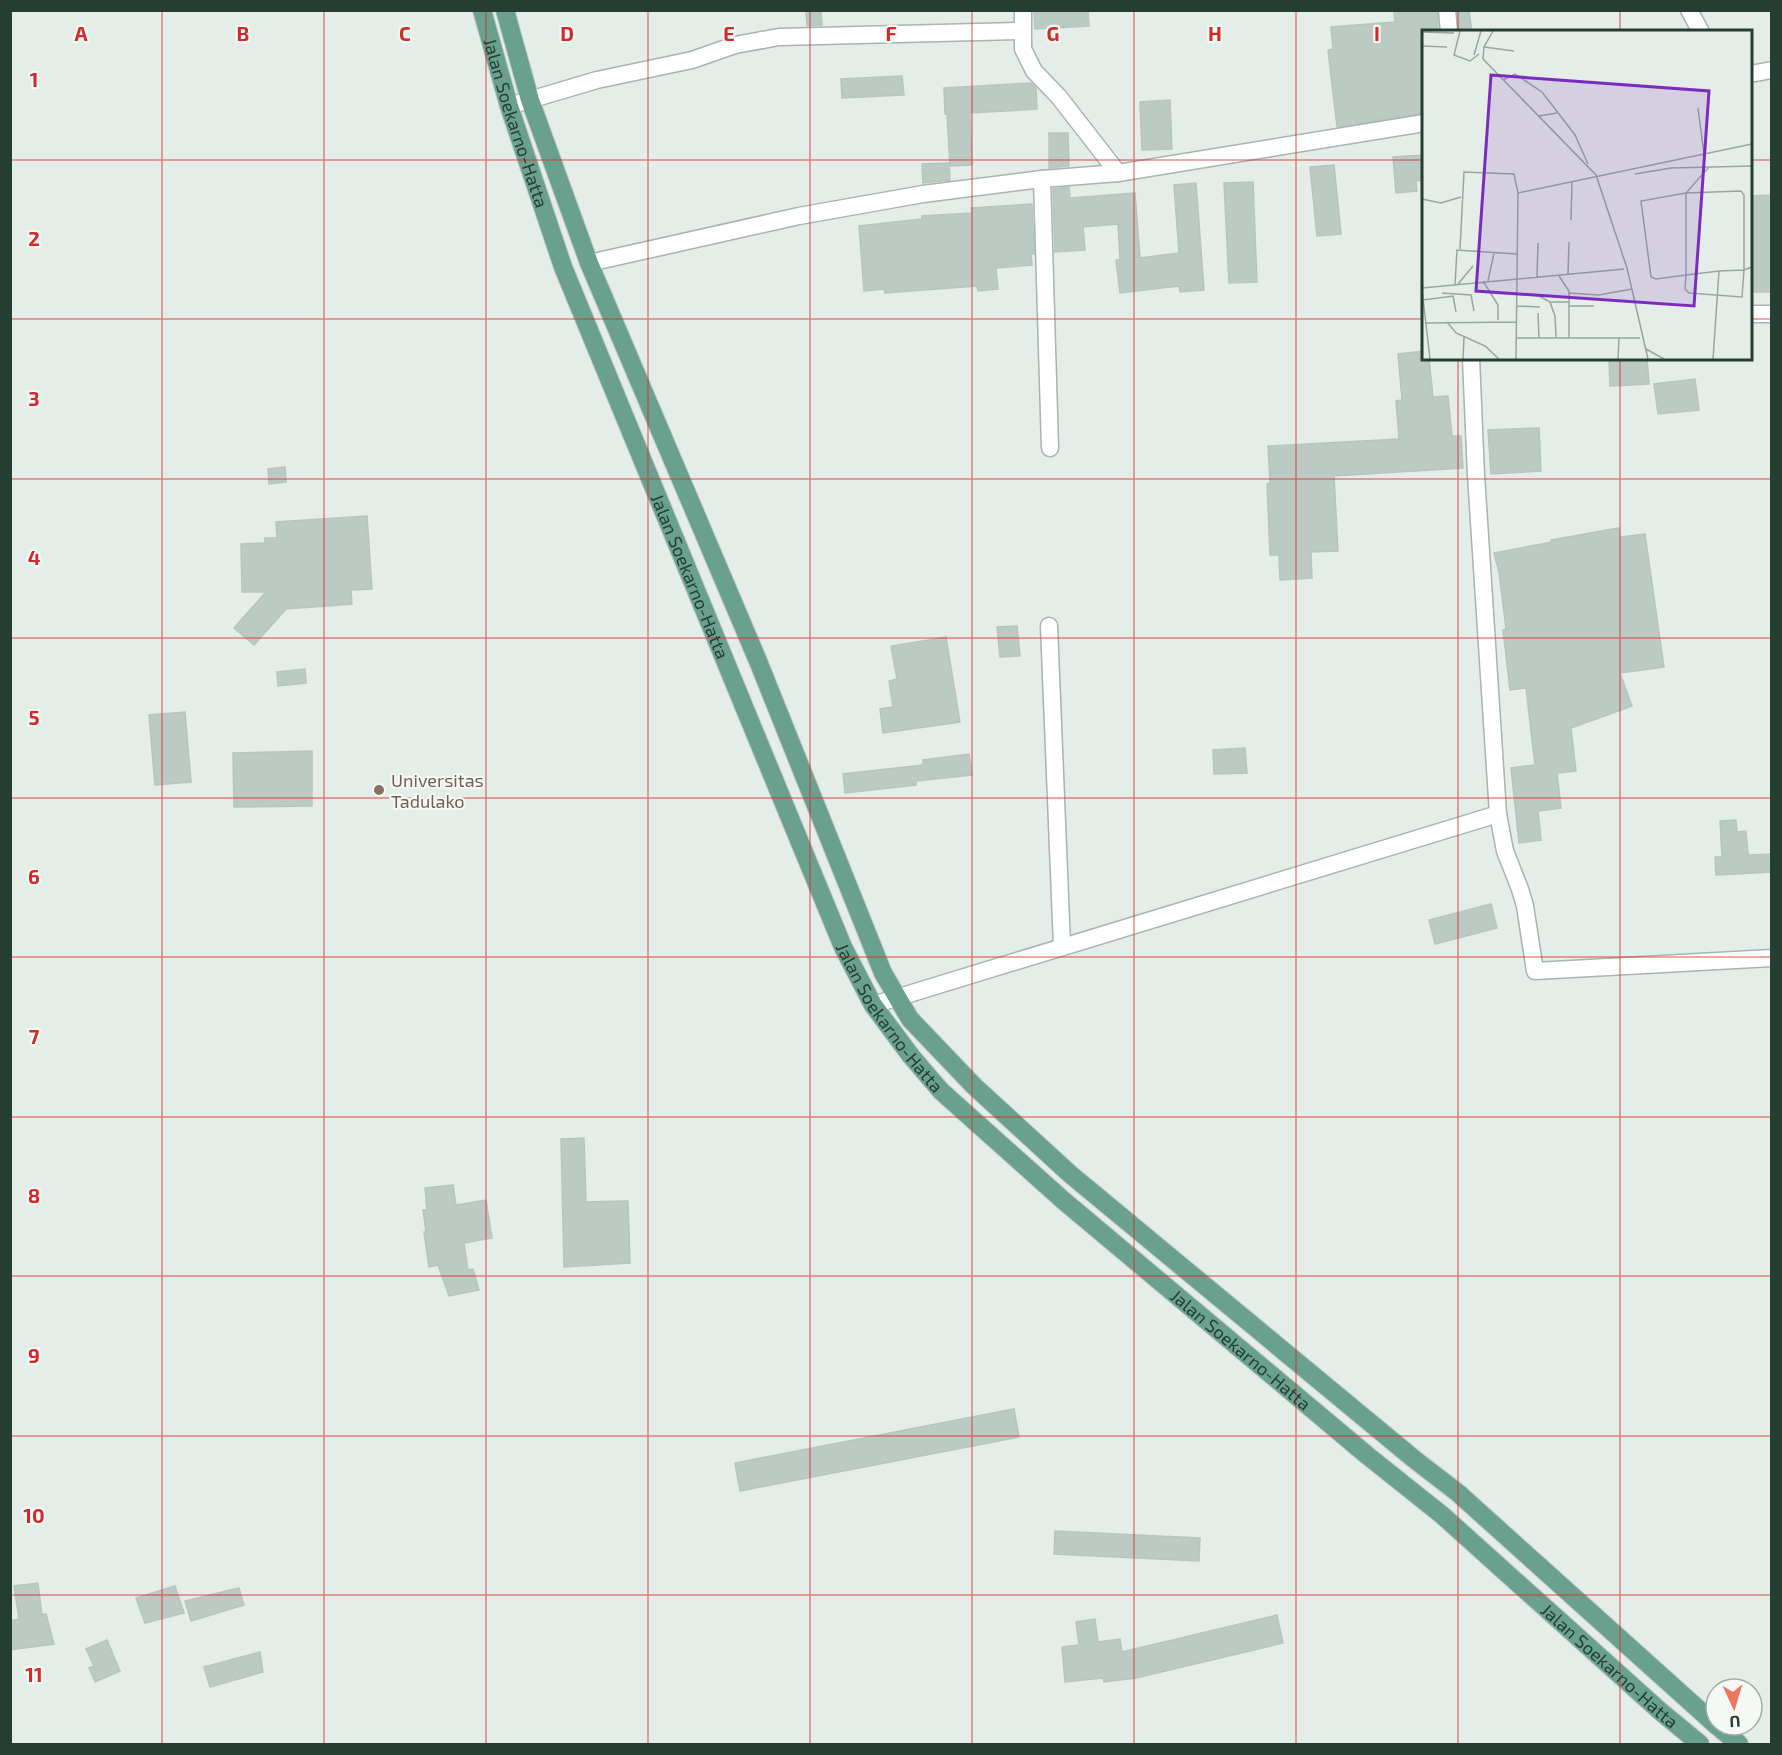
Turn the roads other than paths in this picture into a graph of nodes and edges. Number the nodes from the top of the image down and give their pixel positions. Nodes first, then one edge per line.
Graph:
1 (482, 10) edge
2 (505, 10) edge
3 (1023, 10) edge
4 (1447, 10) edge
5 (1689, 10) edge
6 (1449, 30) edge
7 (1700, 30) edge
8 (1022, 31) junction
9 (1772, 70) edge
10 (1752, 74) edge
11 (530, 100) junction
12 (509, 106) junction
13 (1422, 123) edge
14 (1118, 173) junction
15 (1042, 179) junction
16 (589, 263) junction
17 (1752, 314) edge
18 (1772, 314) edge
19 (1471, 360) edge
20 (1050, 448) dead end
21 (1048, 626) dead end
22 (1498, 814) junction
23 (1062, 946) junction
24 (1772, 958) edge
25 (896, 998) junction
26 (873, 1005) junction
27 (1370, 1423) junction
28 (1346, 1437) junction
29 (1704, 1714) edge
30 (1700, 1744) edge

1 - 12 main road, Jalan Soekarno-Hatta
2 - 11 main road, Jalan Soekarno-Hatta
3 - 8 street
4 - 6 street
5 - 7 street
8 - 11 street
8 - 14 street
9 - 10 street
11 - 12 street
11 - 16 main road, Jalan Soekarno-Hatta
12 - 26 main road, Jalan Soekarno-Hatta
13 - 14 street
14 - 15 street
15 - 16 street
15 - 20 street
16 - 25 main road, Jalan Soekarno-Hatta
17 - 18 street
19 - 22 street
21 - 23 street
22 - 23 street
22 - 24 street
23 - 25 street
25 - 26 street
25 - 27 main road, Jalan Soekarno-Hatta
26 - 28 main road, Jalan Soekarno-Hatta
27 - 28 main road
27 - 29 main road, Jalan Soekarno-Hatta
28 - 30 main road, Jalan Soekarno-Hatta

